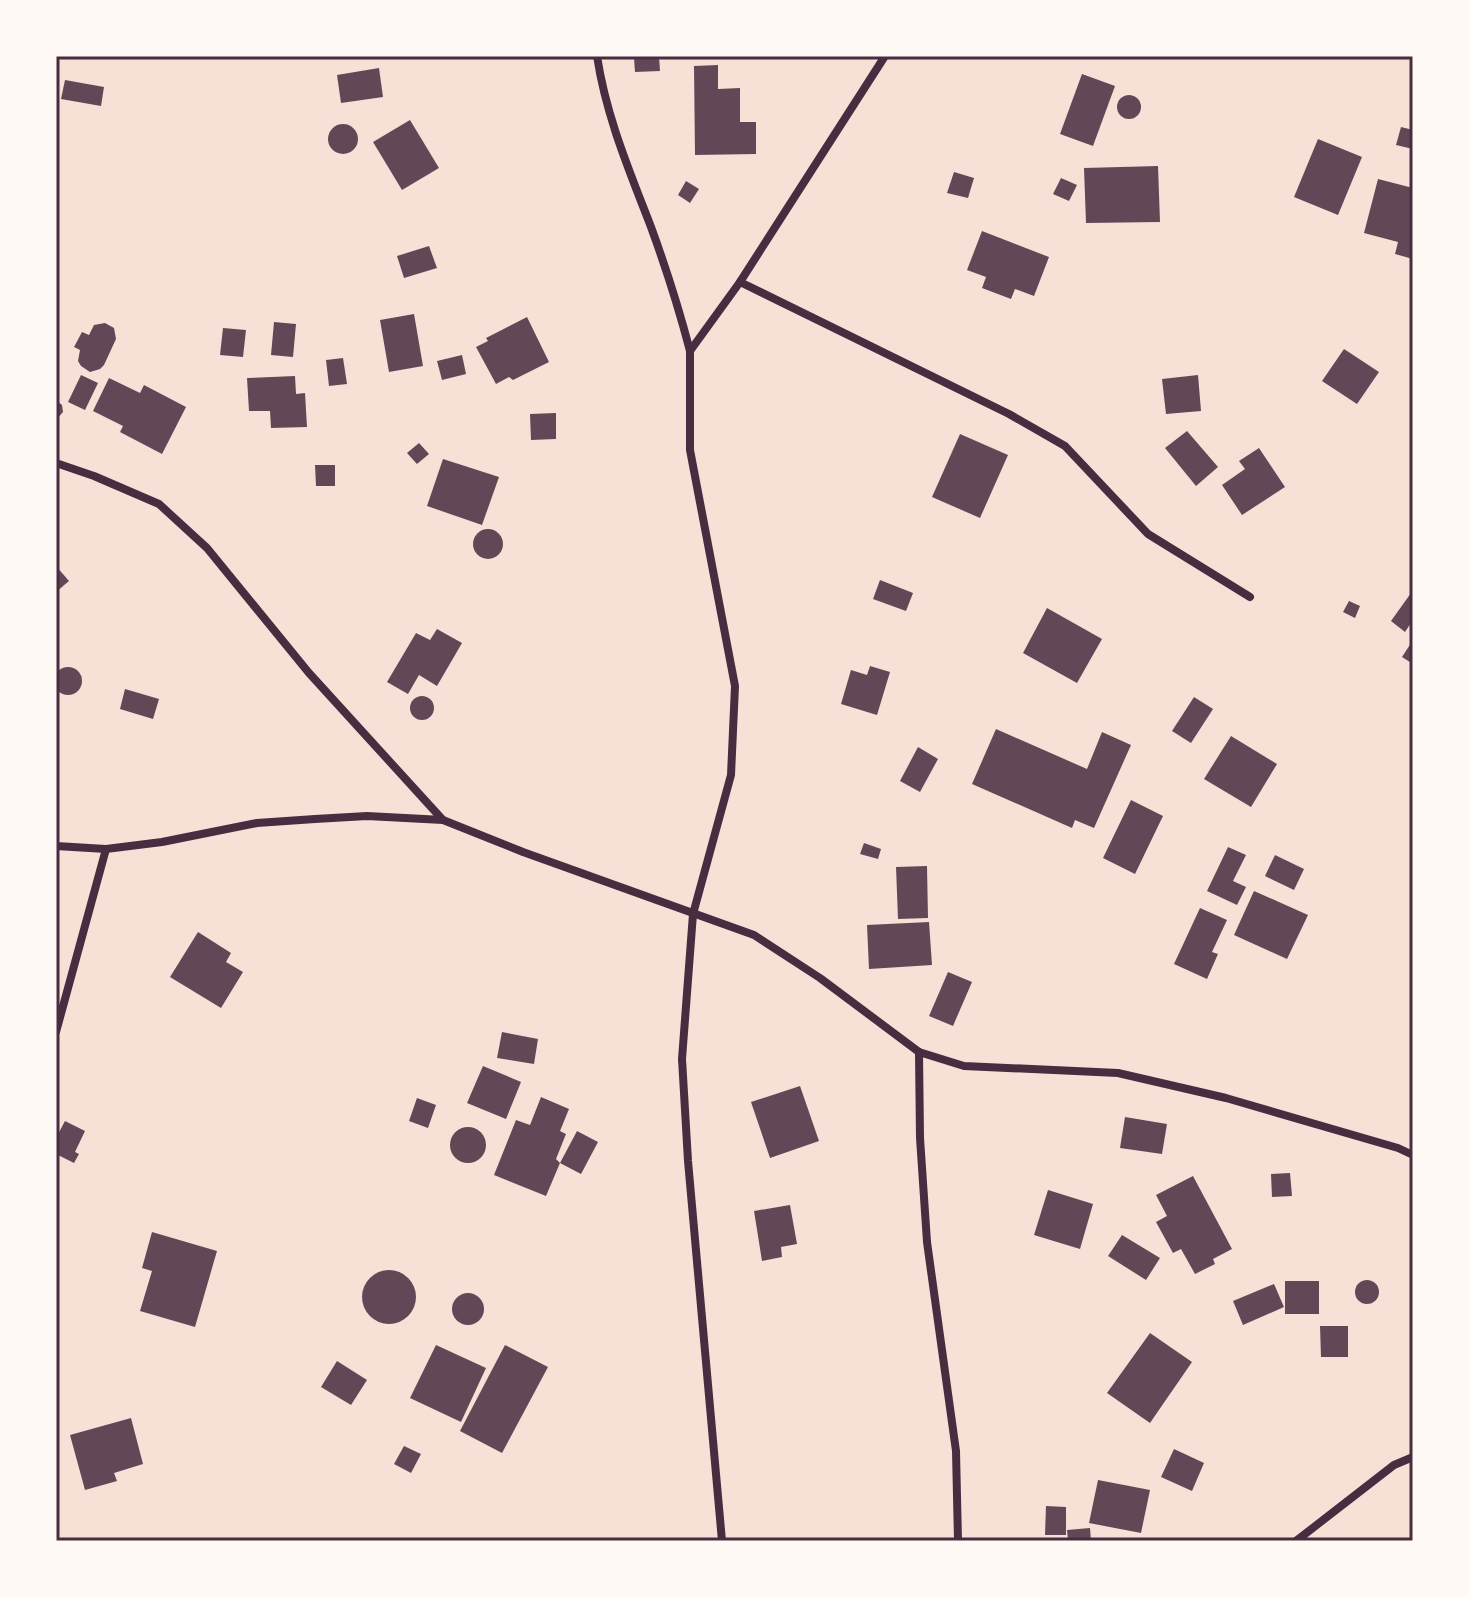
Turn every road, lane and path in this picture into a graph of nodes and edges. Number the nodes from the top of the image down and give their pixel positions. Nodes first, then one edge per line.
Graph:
1 (597, 56) edge
2 (885, 56) edge
3 (740, 282) junction
4 (690, 351) junction
5 (56, 463) edge
6 (1250, 597) dead end
7 (443, 820) junction
8 (56, 846) edge
9 (106, 849) junction
10 (693, 914) junction
11 (56, 1032) edge
12 (919, 1052) junction
13 (1413, 1155) edge
14 (1413, 1457) edge
15 (722, 1541) edge
16 (958, 1541) edge
17 (1296, 1541) edge

1 - 4 street
2 - 3 street
3 - 4 street
3 - 6 street
4 - 10 street
5 - 7 street
7 - 9 street
7 - 10 street
8 - 9 street
9 - 11 street
10 - 12 street
10 - 15 street
12 - 13 street
12 - 16 street
14 - 17 street

